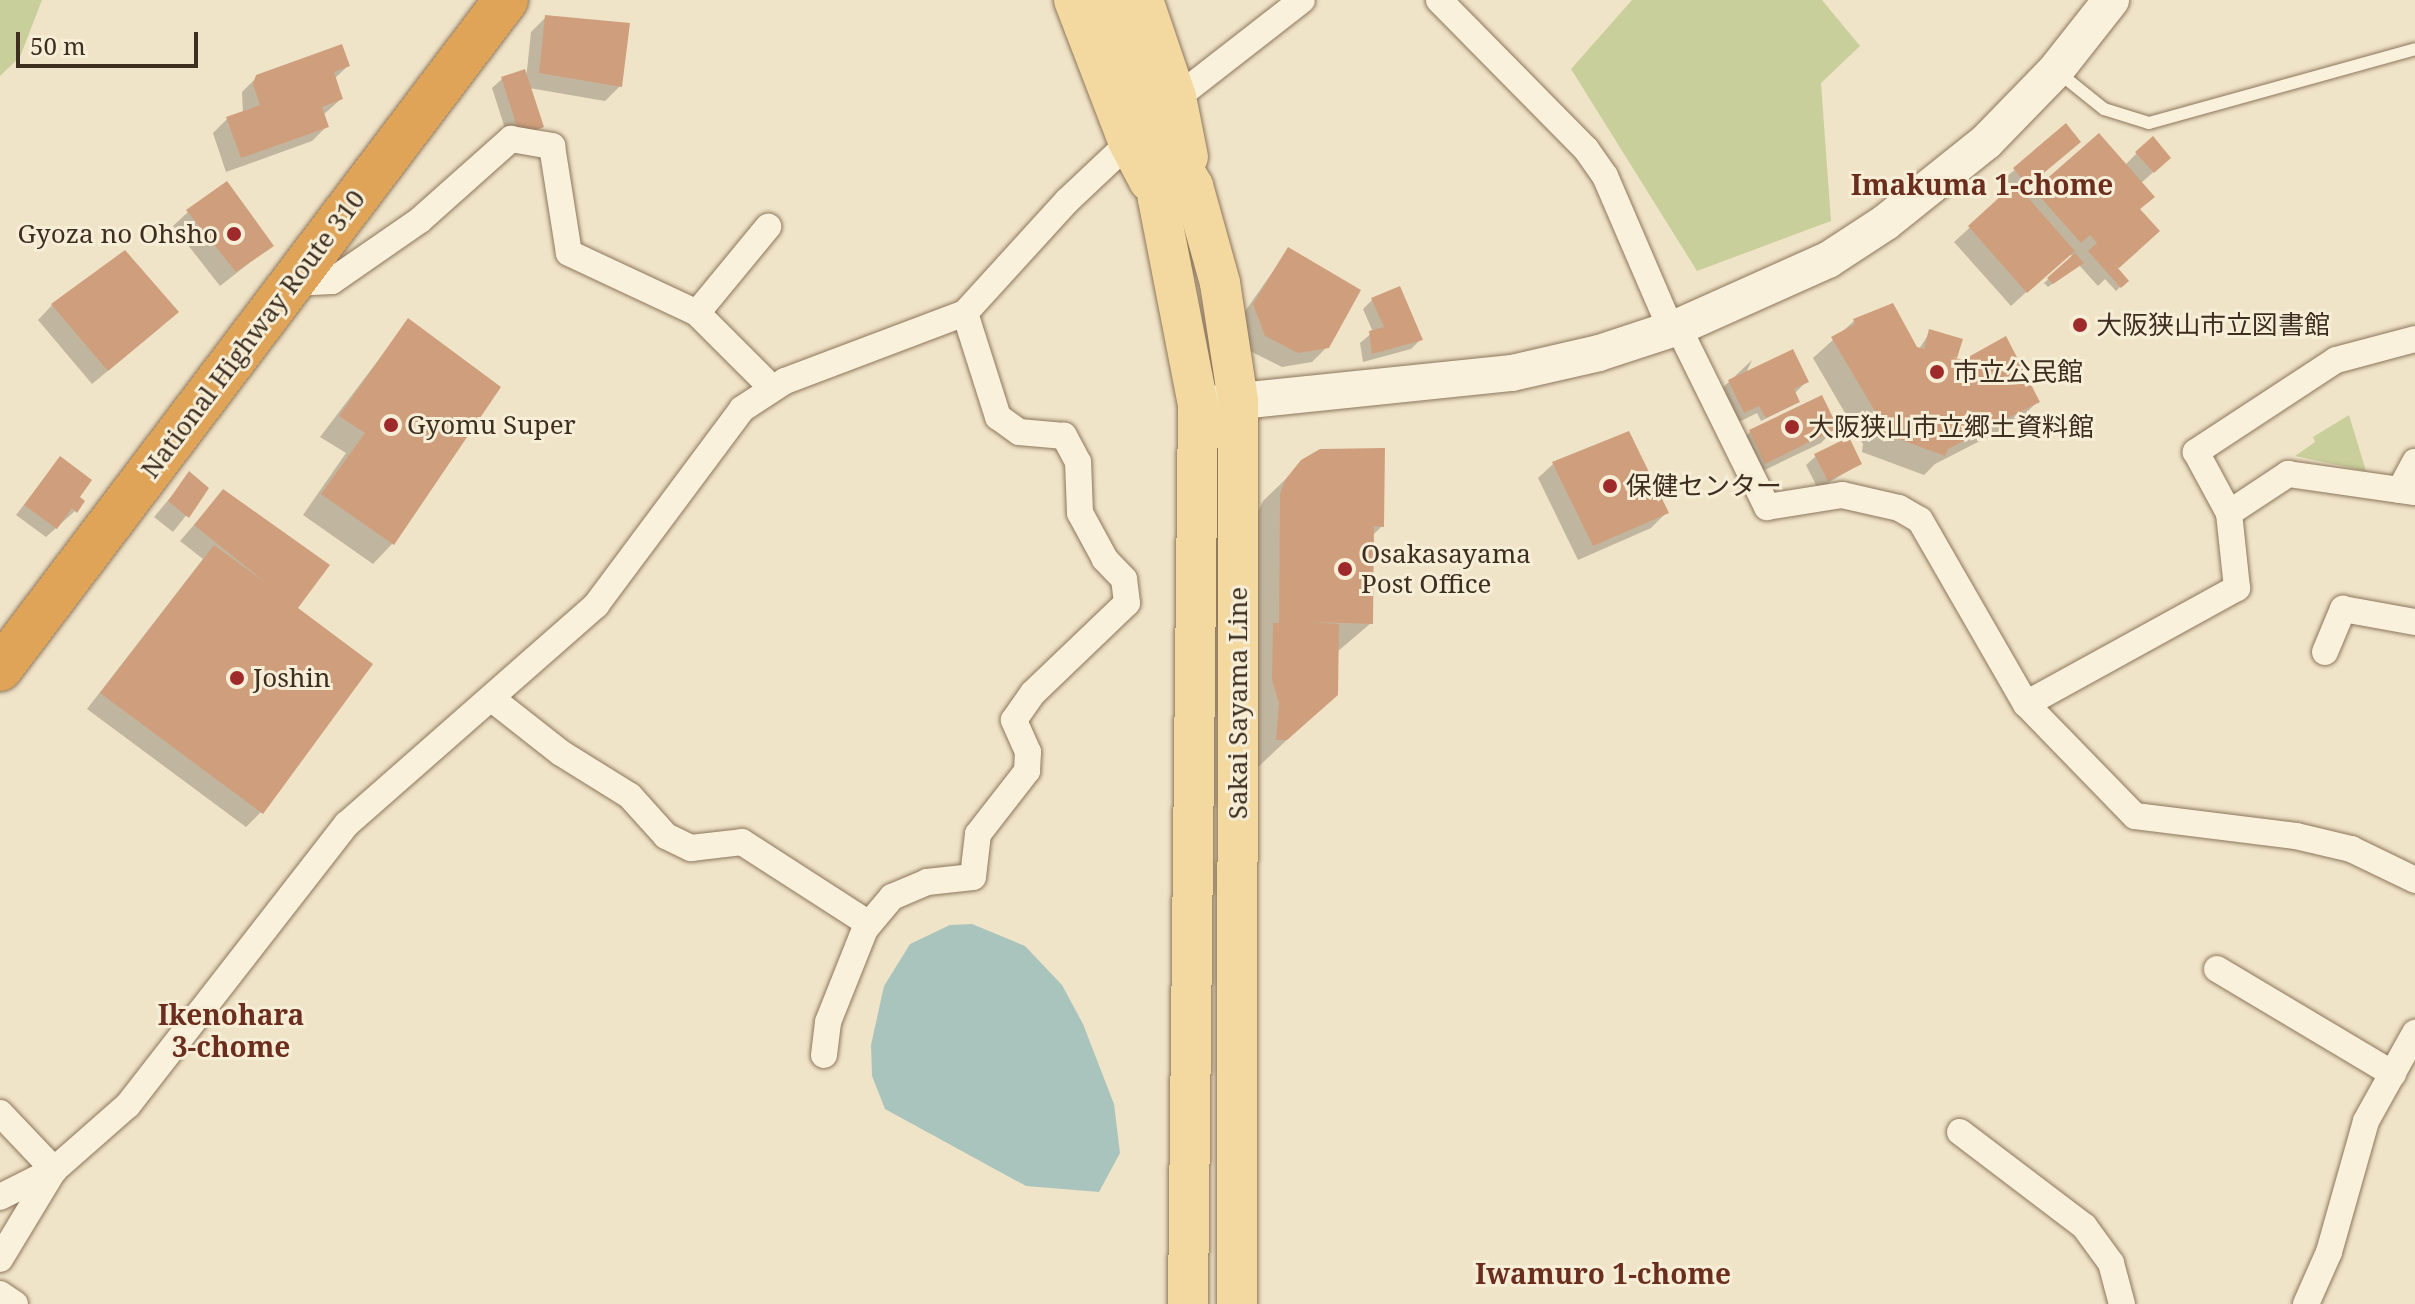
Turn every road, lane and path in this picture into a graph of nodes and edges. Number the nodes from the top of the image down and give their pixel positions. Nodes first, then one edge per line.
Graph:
1 (506, 0) edge
2 (1074, 0) edge
3 (1107, 0) edge
4 (1143, 0) edge
5 (1302, 0) edge
6 (1439, 0) edge
7 (2111, 0) edge
8 (2415, 49) edge
9 (2056, 70) junction
10 (1153, 119) junction
11 (1176, 192) junction
12 (768, 227) dead end
13 (292, 283) junction
14 (697, 313) junction
15 (965, 313) junction
16 (1674, 328) junction
17 (2415, 339) edge
18 (773, 389) junction
19 (1238, 400) junction
20 (1198, 405) junction
21 (2415, 462) edge
22 (2408, 491) edge
23 (2229, 513) junction
24 (2415, 622) edge
25 (2325, 652) dead end
26 (0, 669) edge
27 (491, 698) junction
28 (2026, 704) junction
29 (2415, 880) edge
30 (869, 924) junction
31 (2217, 969) dead end
32 (2415, 1033) edge
33 (824, 1055) dead end
34 (2393, 1074) junction
35 (0, 1113) edge
36 (1960, 1132) dead end
37 (54, 1170) junction
38 (0, 1197) edge
39 (0, 1259) edge
40 (0, 1294) edge
41 (15, 1304) edge
42 (1188, 1304) edge
43 (1237, 1304) edge
44 (2122, 1304) edge
45 (2306, 1304) edge

1 - 13 highway, National Highway Route 310
2 - 10 main road
3 - 10 main road, Sakai Sayama Line
4 - 10 main road
5 - 10 street
6 - 16 street
7 - 9 street
8 - 9 lane
9 - 16 street
10 - 11 main road, Sakai Sayama Line
10 - 15 street
11 - 19 main road, Sakai Sayama Line
11 - 20 main road, Sakai Sayama Line
12 - 14 street
13 - 14 street
13 - 26 highway, National Highway Route 310
14 - 18 street
15 - 18 street
15 - 30 street
16 - 19 street
16 - 28 street
17 - 23 street
18 - 27 street
19 - 20 street
19 - 43 main road, Sakai Sayama Line
20 - 42 main road, Sakai Sayama Line
21 - 22 street
22 - 23 street
23 - 28 street
24 - 25 street
27 - 30 street
27 - 37 street
28 - 29 street
30 - 33 street
31 - 34 street
32 - 34 street
34 - 45 street
35 - 37 street
36 - 44 street
37 - 38 street
37 - 39 street
40 - 41 street

